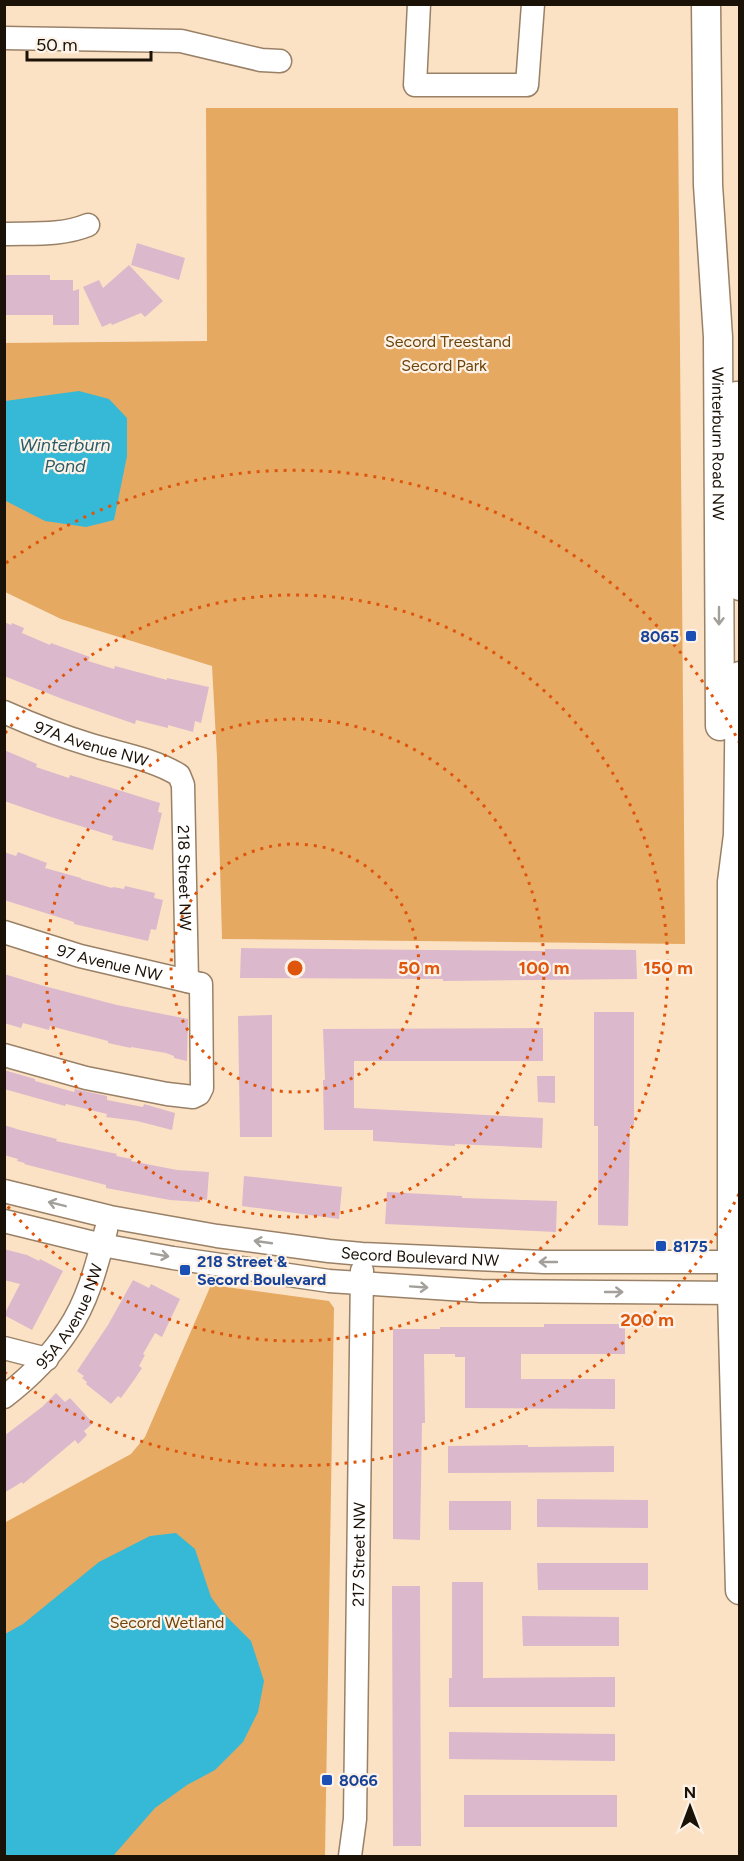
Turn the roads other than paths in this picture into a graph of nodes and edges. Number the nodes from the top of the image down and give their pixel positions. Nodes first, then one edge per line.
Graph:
1 (419, 4) edge
2 (533, 4) edge
3 (706, 4) edge
4 (720, 4) edge
5 (4, 38) edge
6 (280, 61) dead end
7 (88, 225) dead end
8 (4, 234) edge
9 (734, 579) edge
10 (740, 676) edge
11 (4, 712) edge
12 (179, 775) joint
13 (732, 882) junction
14 (4, 932) edge
15 (202, 984) junction
16 (4, 1055) edge
17 (4, 1191) edge
18 (110, 1217) junction
19 (4, 1221) edge
20 (102, 1245) junction
21 (362, 1254) junction
22 (736, 1262) edge
23 (361, 1283) junction
24 (736, 1293) edge
25 (4, 1348) edge
26 (46, 1359) junction
27 (4, 1397) edge
28 (740, 1590) edge
29 (350, 1857) edge

1 - 2 street
3 - 9 main road, Winterburn Road NW
4 - 9 main road, Winterburn Road NW
5 - 6 street
7 - 8 street
9 -> 13 main road, Winterburn Road NW
10 - 13 main road, Winterburn Road NW
11 - 12 street, 97A Avenue NW
12 - 15 street, 218 Street NW
13 - 22 main road, Winterburn Road NW
14 - 15 street, 97 Avenue NW
15 - 16 street, 218 Street NW
18 -> 17 street, Secord Boulevard NW
18 - 20 street, 95A Avenue NW
21 -> 18 street, Secord Boulevard NW
19 - 20 street, Secord Boulevard NW
20 -> 23 street, Secord Boulevard NW
20 - 26 street, 95A Avenue NW
22 -> 21 street, Secord Boulevard NW
21 - 23 street, 217 Street NW
22 - 24 main road, Winterburn Road NW
23 -> 24 street, Secord Boulevard NW
23 - 29 street, 217 Street NW
24 - 28 main road, Winterburn Road NW
25 - 26 street
26 - 27 street, 95A Avenue NW

